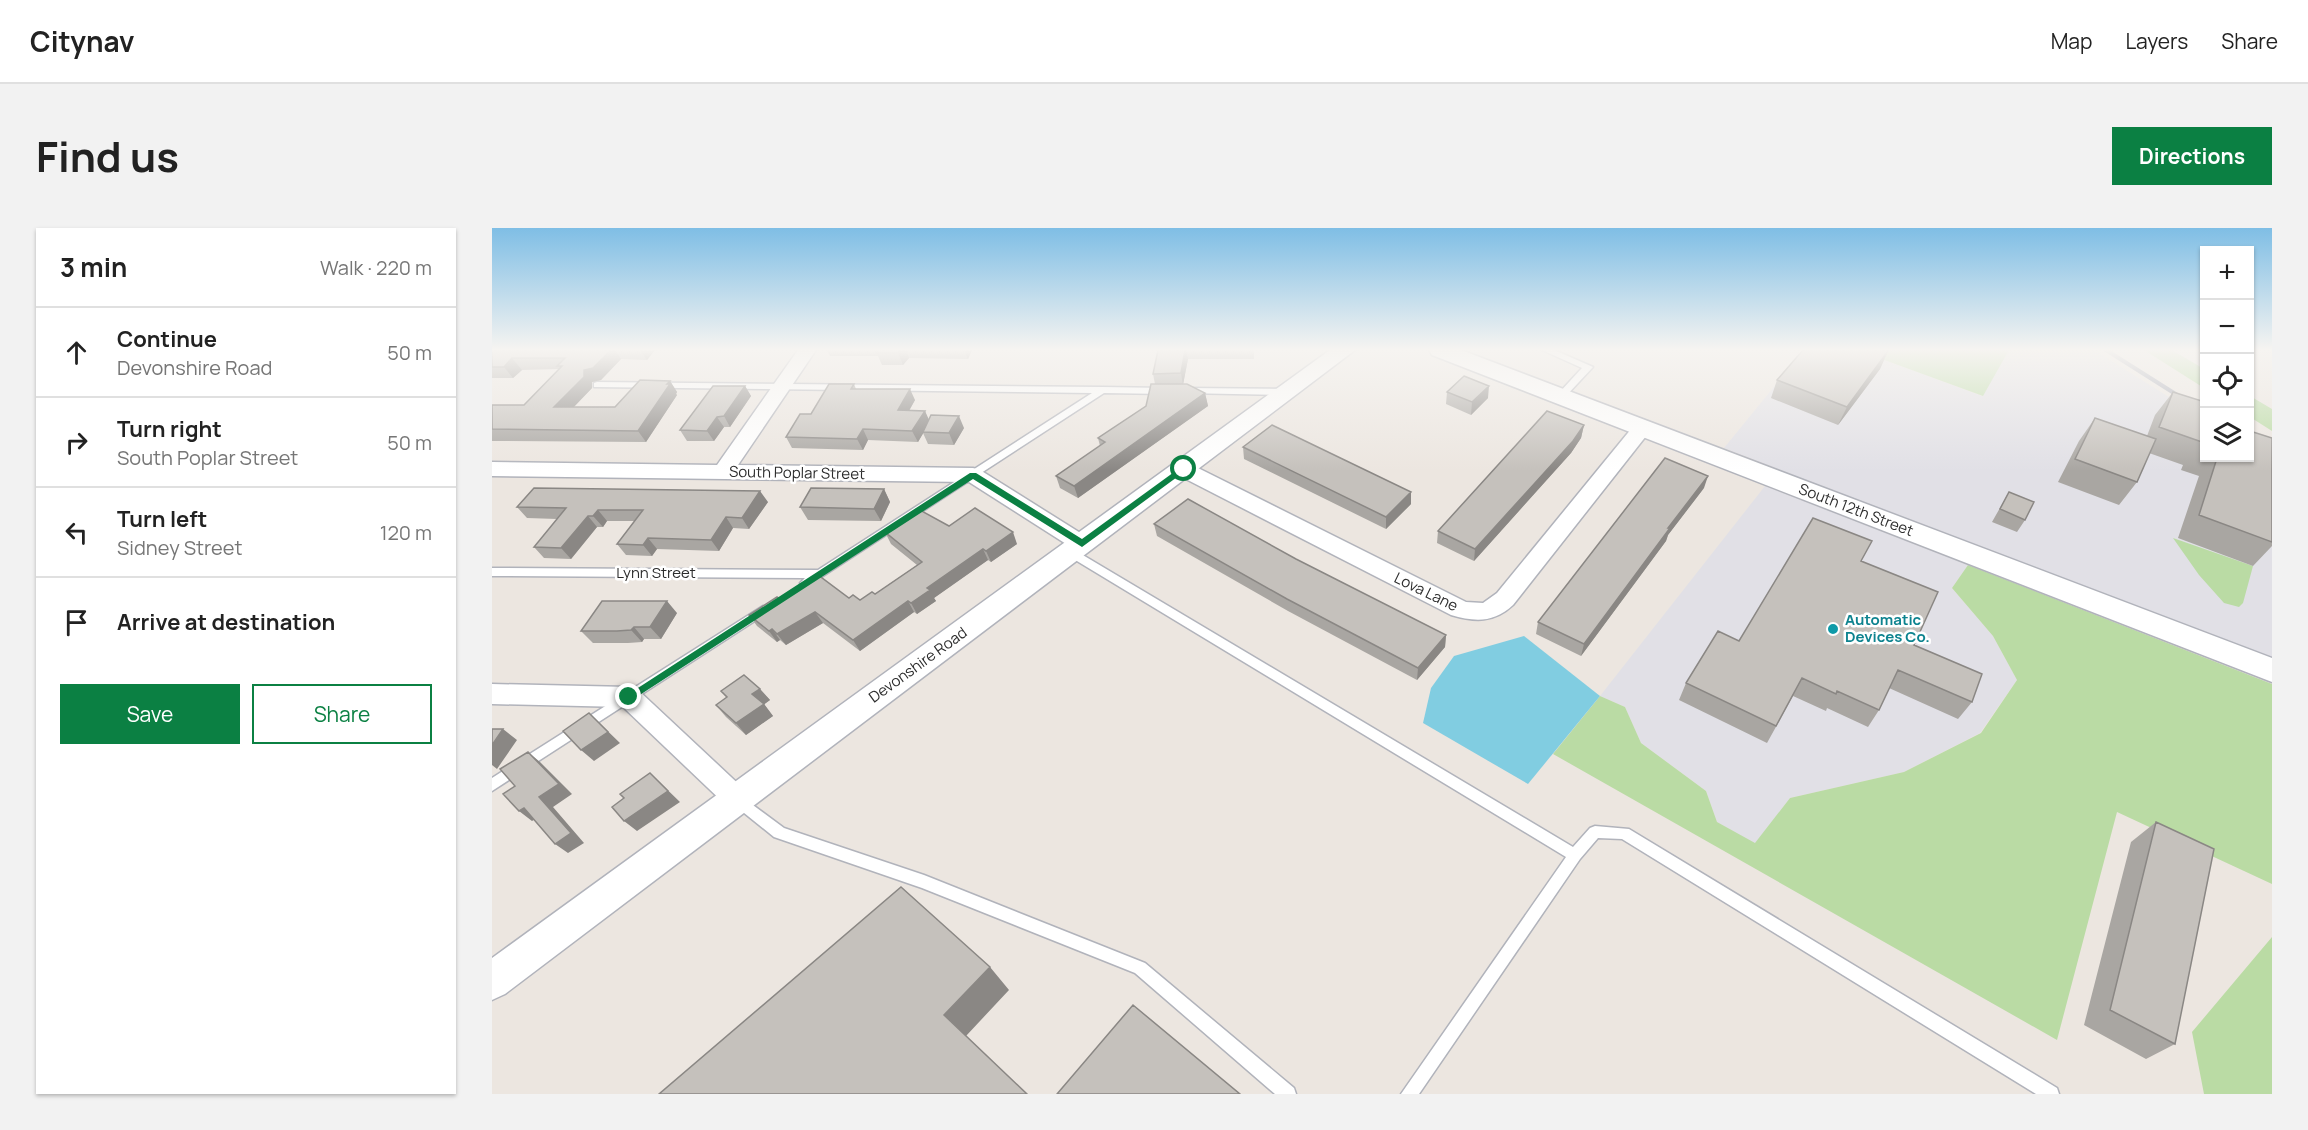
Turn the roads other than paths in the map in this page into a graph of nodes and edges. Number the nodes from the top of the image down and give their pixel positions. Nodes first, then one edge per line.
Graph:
1 (779, 390) edge
2 (1103, 390) edge
3 (1141, 390) edge
4 (1547, 390) edge
5 (1567, 390) edge
6 (1287, 392) joint
7 (1562, 396) junction
8 (1643, 427) junction
9 (492, 469) edge
10 (1184, 469) junction
11 (723, 472) junction
12 (973, 475) junction
13 (1077, 548) junction
14 (492, 572) edge
15 (820, 574) junction
16 (795, 590) edge
17 (776, 602) edge
18 (2272, 670) edge
19 (492, 694) edge
20 (629, 697) junction
21 (492, 785) edge
22 (737, 799) junction
23 (1575, 855) junction
24 (492, 981) edge
25 (1288, 1094) edge
26 (1409, 1094) edge
27 (2051, 1094) edge

1 - 11 street
2 - 12 lane
3 - 6 lane
4 - 7 street, South 12th Street
5 - 7 lane
6 - 10 street, Devonshire Road
7 - 8 street, South 12th Street
8 - 10 street, Lova Lane
8 - 18 street, South 12th Street
9 - 11 street, South Poplar Street
10 - 13 street, Devonshire Road
11 - 12 street, South Poplar Street
12 - 13 street
12 - 15 lane
13 - 22 street, Devonshire Road
13 - 23 lane
14 - 15 lane, Lynn Street
15 - 16 lane
17 - 20 lane
19 - 20 street
20 - 21 lane
20 - 22 street
22 - 24 street, Devonshire Road
22 - 25 lane
23 - 26 lane
23 - 27 lane

